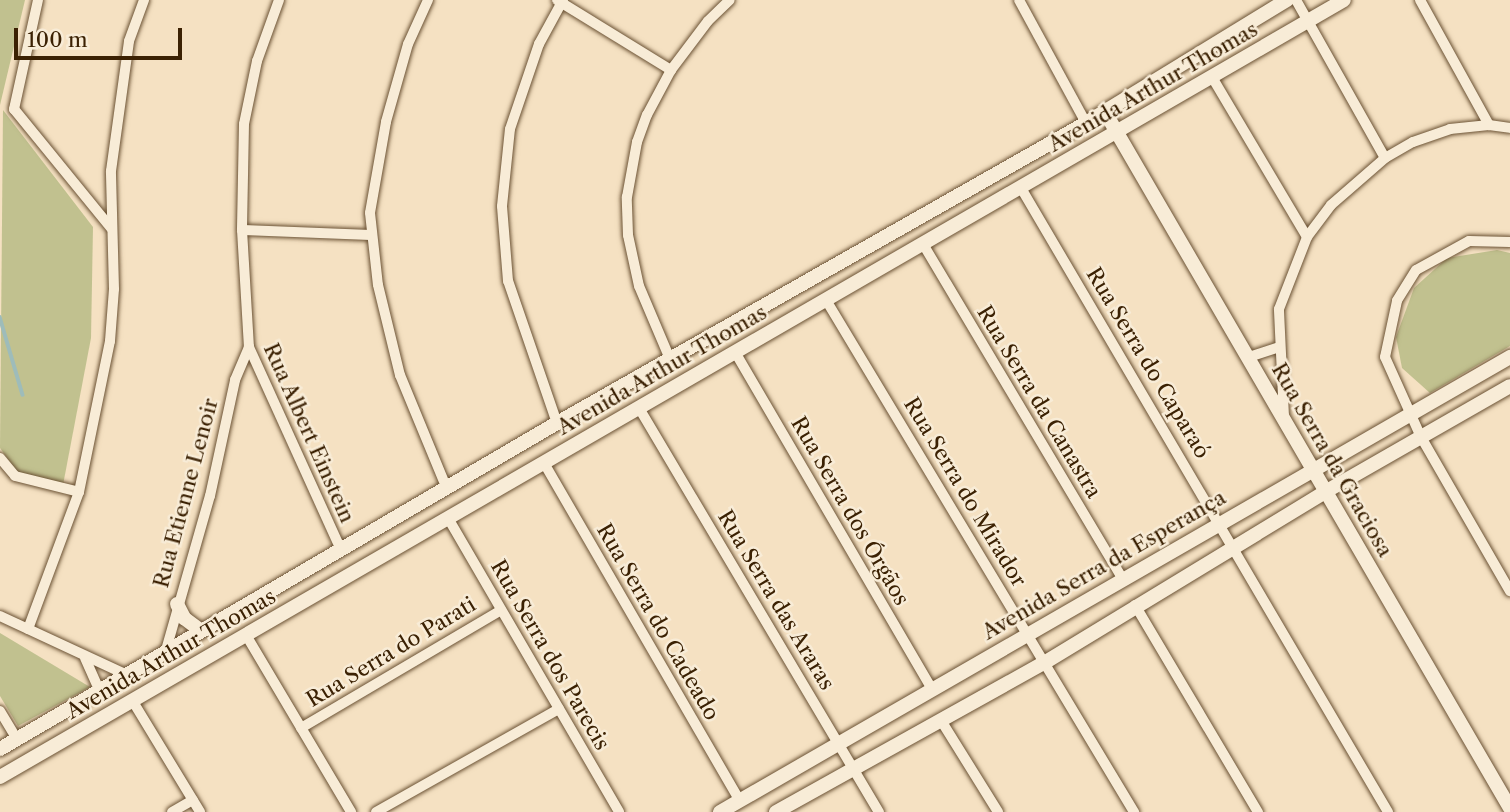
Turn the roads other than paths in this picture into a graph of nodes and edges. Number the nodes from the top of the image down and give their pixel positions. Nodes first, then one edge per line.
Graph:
1 (38, 0) edge
2 (144, 0) edge
3 (279, 0) edge
4 (428, 0) edge
5 (730, 0) edge
6 (1019, 0) edge
7 (1287, 0) edge
8 (1296, 0) edge
9 (1344, 0) edge
10 (1420, 0) edge
11 (561, 1) edge
12 (1307, 22) junction
13 (671, 70) junction
14 (1212, 77) junction
15 (1105, 112) junction
16 (1086, 123) junction
17 (1489, 125) junction
18 (1510, 128) edge
19 (1116, 132) junction
20 (1385, 158) junction
21 (1021, 188) junction
22 (111, 228) junction
23 (242, 230) junction
24 (372, 235) junction
25 (1307, 237) junction
26 (1510, 242) edge
27 (923, 244) junction
28 (826, 300) junction
29 (773, 302) junction
30 (786, 323) junction
31 (249, 347) junction
32 (1279, 347) junction
33 (735, 352) junction
34 (1248, 357) junction
35 (1510, 357) edge
36 (670, 359) junction
37 (1510, 386) edge
38 (639, 408) junction
39 (583, 411) junction
40 (1410, 413) junction
41 (1284, 417) junction
42 (557, 423) junction
43 (596, 433) junction
44 (1421, 437) junction
45 (0, 458) edge
46 (544, 463) junction
47 (1311, 469) junction
48 (447, 489) junction
49 (79, 492) junction
50 (1325, 492) junction
51 (398, 518) junction
52 (448, 518) junction
53 (1220, 522) junction
54 (412, 540) junction
55 (341, 550) junction
56 (1234, 550) junction
57 (1122, 579) junction
58 (1510, 591) edge
59 (177, 604) junction
60 (1135, 605) junction
61 (501, 610) junction
62 (0, 616) edge
63 (28, 629) junction
64 (201, 631) junction
65 (1028, 634) junction
66 (246, 635) junction
67 (166, 650) junction
68 (85, 658) junction
69 (1044, 663) junction
70 (125, 674) junction
71 (158, 685) junction
72 (932, 689) junction
73 (99, 690) junction
74 (132, 700) junction
75 (559, 709) junction
76 (0, 710) edge
77 (55, 719) junction
78 (942, 722) junction
79 (301, 728) junction
80 (17, 738) junction
81 (66, 740) junction
82 (839, 743) junction
83 (0, 749) edge
84 (853, 769) junction
85 (0, 777) edge
86 (193, 800) junction
87 (740, 800) junction
88 (1510, 808) edge
89 (172, 812) edge
90 (200, 812) edge
91 (351, 812) edge
92 (376, 812) edge
93 (619, 812) edge
94 (720, 812) edge
95 (776, 812) edge
96 (879, 812) edge
97 (998, 812) edge
98 (1134, 812) edge
99 (1258, 812) edge
100 (1388, 812) edge

1 - 22 street
2 - 22 street
3 - 23 street, Rua Albert Einstein
4 - 24 street
5 - 13 street
6 - 16 street
7 - 15 main road, Avenida Arthur Thomas
8 - 12 street
9 - 12 main road, Avenida Arthur Thomas
10 - 17 street
11 - 13 street
11 - 42 street
12 - 14 main road, Avenida Arthur Thomas
12 - 20 street
13 - 36 street
14 - 19 main road, Avenida Arthur Thomas
14 - 25 street
15 - 16 main road, Avenida Arthur Thomas
15 - 19 main road, Rua Serra da Graciosa
16 - 29 main road, Avenida Arthur Thomas
17 - 18 street
17 - 20 street
19 - 21 main road, Avenida Arthur Thomas
19 - 34 main road, Rua Serra da Graciosa
20 - 25 street
21 - 27 main road, Avenida Arthur Thomas
21 - 53 street, Rua Serra do Caparaó
22 - 49 street
23 - 24 street
23 - 31 street, Rua Albert Einstein
24 - 48 street
25 - 32 street
26 - 40 street
27 - 28 main road, Avenida Arthur Thomas
27 - 57 street, Rua Serra da Canastra
28 - 30 main road, Avenida Arthur Thomas
28 - 65 street, Rua Serra do Mirador
29 - 30 main road
29 - 36 main road, Avenida Arthur Thomas
30 - 33 main road, Avenida Arthur Thomas
31 - 55 street, Rua Albert Einstein
31 - 59 street, Rua Etienne Lenoir
32 - 34 street
32 - 41 street
33 - 38 main road, Avenida Arthur Thomas
33 - 72 street, Rua Serra dos Órgãos
34 - 41 main road, Rua Serra da Graciosa
35 - 40 main road, Avenida Serra da Esperança
36 - 39 main road, Avenida Arthur Thomas
37 - 44 main road
38 - 43 main road, Avenida Arthur Thomas
38 - 82 street, Rua Serra das Araras
39 - 42 main road, Avenida Arthur Thomas
39 - 43 main road
40 - 44 street
40 - 47 main road, Avenida Serra da Esperança
41 - 47 main road, Rua Serra da Graciosa
42 - 48 main road, Avenida Arthur Thomas
43 - 46 main road, Avenida Arthur Thomas
44 - 50 main road
44 - 58 street
45 - 49 street
46 - 52 main road, Avenida Arthur Thomas
46 - 87 street, Rua Serra do Cadeado
47 - 50 main road, Rua Serra da Graciosa
47 - 53 main road, Avenida Serra da Esperança
48 - 51 main road, Avenida Arthur Thomas
49 - 63 street
50 - 56 main road
50 - 88 main road, Rua Serra da Graciosa
51 - 54 main road
51 - 55 main road, Avenida Arthur Thomas
52 - 54 main road, Avenida Arthur Thomas
52 - 61 street, Rua Serra dos Parecis
53 - 56 street, Rua Serra do Caparaó
53 - 57 main road, Avenida Serra da Esperança
54 - 66 main road, Avenida Arthur Thomas
55 - 64 main road, Avenida Arthur Thomas
56 - 60 main road
56 - 100 street, Rua Serra do Caparaó
57 - 65 main road, Avenida Serra da Esperança
59 - 64 main road
59 - 67 street, Rua Etienne Lenoir
60 - 69 main road
60 - 99 street
61 - 75 street, Rua Serra dos Parecis
61 - 79 street, Rua Serra do Parati
62 - 63 street
63 - 68 street
64 - 67 main road, Avenida Arthur Thomas
65 - 69 street, Rua Serra do Mirador
65 - 72 main road, Avenida Serra da Esperança
66 - 71 main road, Avenida Arthur Thomas
66 - 79 street
67 - 70 main road, Avenida Arthur Thomas
67 - 71 main road
68 - 70 street
68 - 73 street
69 - 78 main road
69 - 98 street, Rua Serra do Mirador
70 - 73 main road, Avenida Arthur Thomas
71 - 74 main road, Avenida Arthur Thomas
72 - 82 main road, Avenida Serra da Esperança
73 - 77 main road, Avenida Arthur Thomas
74 - 81 main road, Avenida Arthur Thomas
74 - 86 street
75 - 92 street
75 - 93 street, Rua Serra dos Parecis
76 - 80 street
77 - 80 main road, Avenida Arthur Thomas
77 - 81 main road
78 - 84 main road
78 - 97 street
79 - 91 street
80 - 83 main road, Avenida Arthur Thomas
81 - 85 main road, Avenida Arthur Thomas
82 - 84 street, Rua Serra das Araras
82 - 87 main road, Avenida Serra da Esperança
84 - 95 main road
84 - 96 street, Rua Serra das Araras
86 - 89 street
86 - 90 street
87 - 94 main road, Avenida Serra da Esperança

